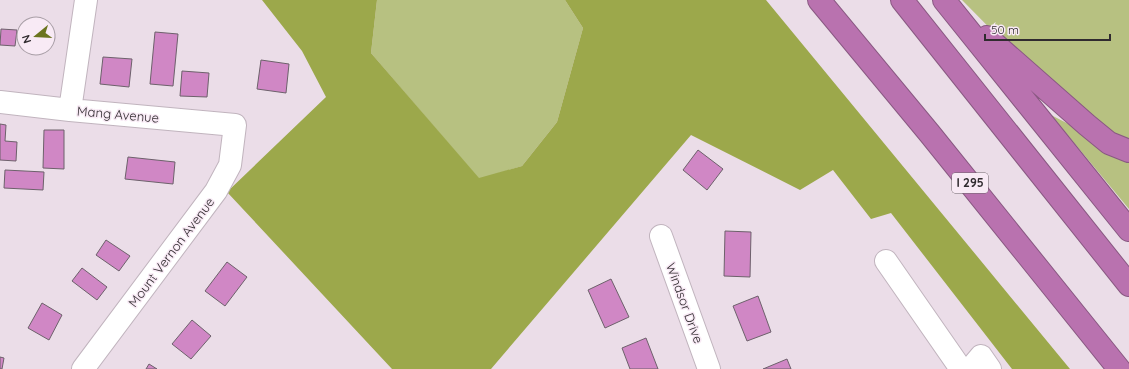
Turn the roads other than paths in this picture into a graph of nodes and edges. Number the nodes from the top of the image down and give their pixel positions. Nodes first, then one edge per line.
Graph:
1 (86, 0) edge
2 (819, 0) edge
3 (902, 0) edge
4 (944, 0) edge
5 (0, 102) edge
6 (70, 110) junction
7 (235, 125) joint
8 (1129, 151) edge
9 (1129, 230) edge
10 (661, 236) dead end
11 (886, 260) dead end
12 (1129, 285) edge
13 (83, 369) edge
14 (709, 369) edge
15 (961, 369) edge
16 (970, 369) edge
17 (990, 369) edge
18 (1119, 369) edge

1 - 6 street
2 - 18 highway, I 295
3 - 12 highway
4 - 8 highway
4 - 9 highway
5 - 6 street, Mang Avenue
6 - 7 street, Mang Avenue
7 - 13 street, Mount Vernon Avenue
10 - 14 street, Windsor Drive
11 - 15 street
16 - 17 street

